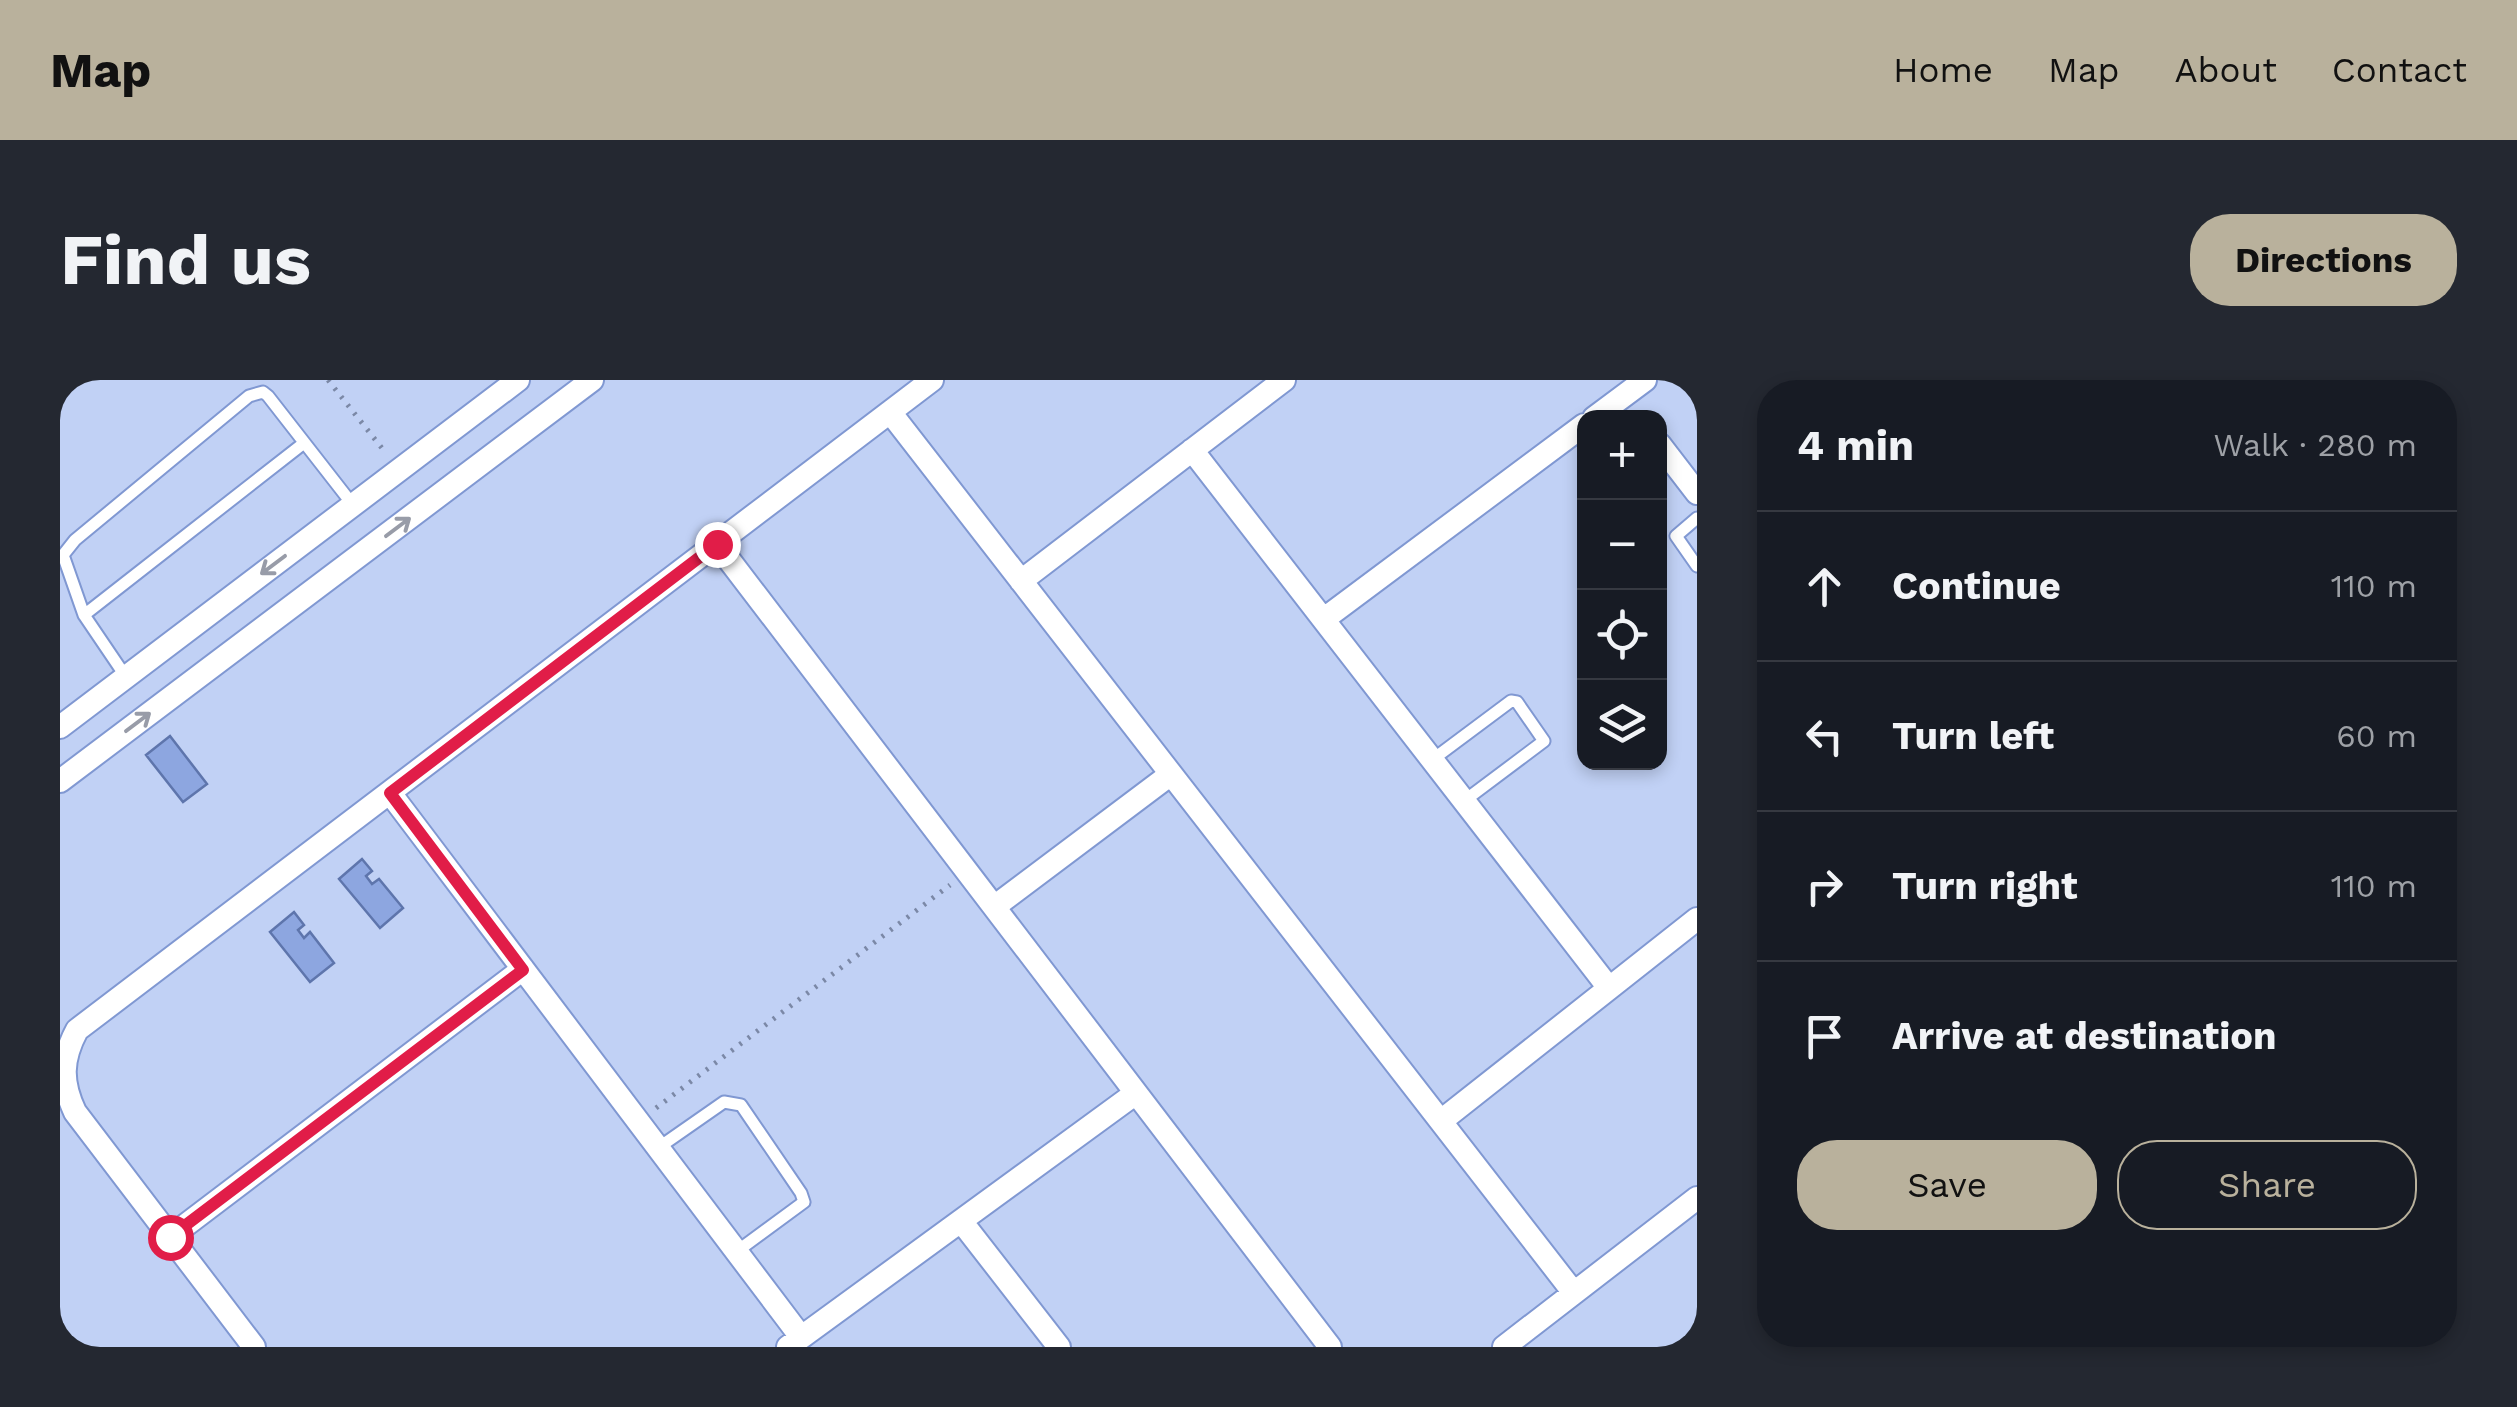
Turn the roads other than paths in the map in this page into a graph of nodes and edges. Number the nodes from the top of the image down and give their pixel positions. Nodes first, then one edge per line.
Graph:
1 (518, 380) edge
2 (592, 380) edge
3 (932, 380) edge
4 (1284, 380) edge
5 (1645, 380) edge
6 (1622, 397) junction
7 (1605, 410) edge
8 (1632, 410) edge
9 (890, 412) junction
10 (1577, 430) edge
11 (304, 443) junction
12 (1192, 450) junction
13 (1667, 454) edge
14 (1697, 492) edge
15 (353, 505) junction
16 (1697, 518) edge
17 (717, 544) junction
18 (1697, 566) edge
19 (1021, 581) junction
20 (84, 615) junction
21 (1324, 620) junction
22 (126, 676) junction
23 (60, 727) edge
24 (1432, 760) junction
25 (1171, 774) junction
26 (60, 781) edge
27 (390, 793) junction
28 (1464, 801) junction
29 (994, 907) junction
30 (1697, 920) edge
31 (523, 970) junction
32 (1610, 988) junction
33 (1136, 1092) junction
34 (1441, 1121) junction
35 (658, 1148) junction
36 (1697, 1198) edge
37 (961, 1220) junction
38 (170, 1237) junction
39 (736, 1252) junction
40 (1574, 1292) junction
41 (794, 1342) edge
42 (254, 1347) edge
43 (1059, 1347) edge
44 (1330, 1347) edge
45 (1504, 1347) edge

1 - 15 street
26 -> 2 street
3 - 9 street
4 - 12 street
5 - 6 street
6 - 7 street
6 - 8 street
9 - 17 street
9 - 19 street
10 - 21 street
11 - 15 lane
11 - 20 lane
11 - 20 lane
12 - 19 street
12 - 21 street
13 - 14 street
15 -> 22 street
16 - 18 lane
17 - 27 street
17 - 29 street
19 - 25 street
20 - 22 lane
21 - 24 street
22 - 23 street
24 - 28 street
24 - 28 lane
25 - 29 street
25 - 34 street
27 - 31 street
27 - 38 street
28 - 32 street
29 - 33 street
30 - 32 street
31 - 35 street
31 - 38 street
32 - 34 street
33 - 37 street
33 - 44 street
34 - 40 street
35 - 39 street
35 - 39 lane
36 - 40 street
37 - 41 street
37 - 43 street
38 - 42 street
39 - 41 street
40 - 45 street

